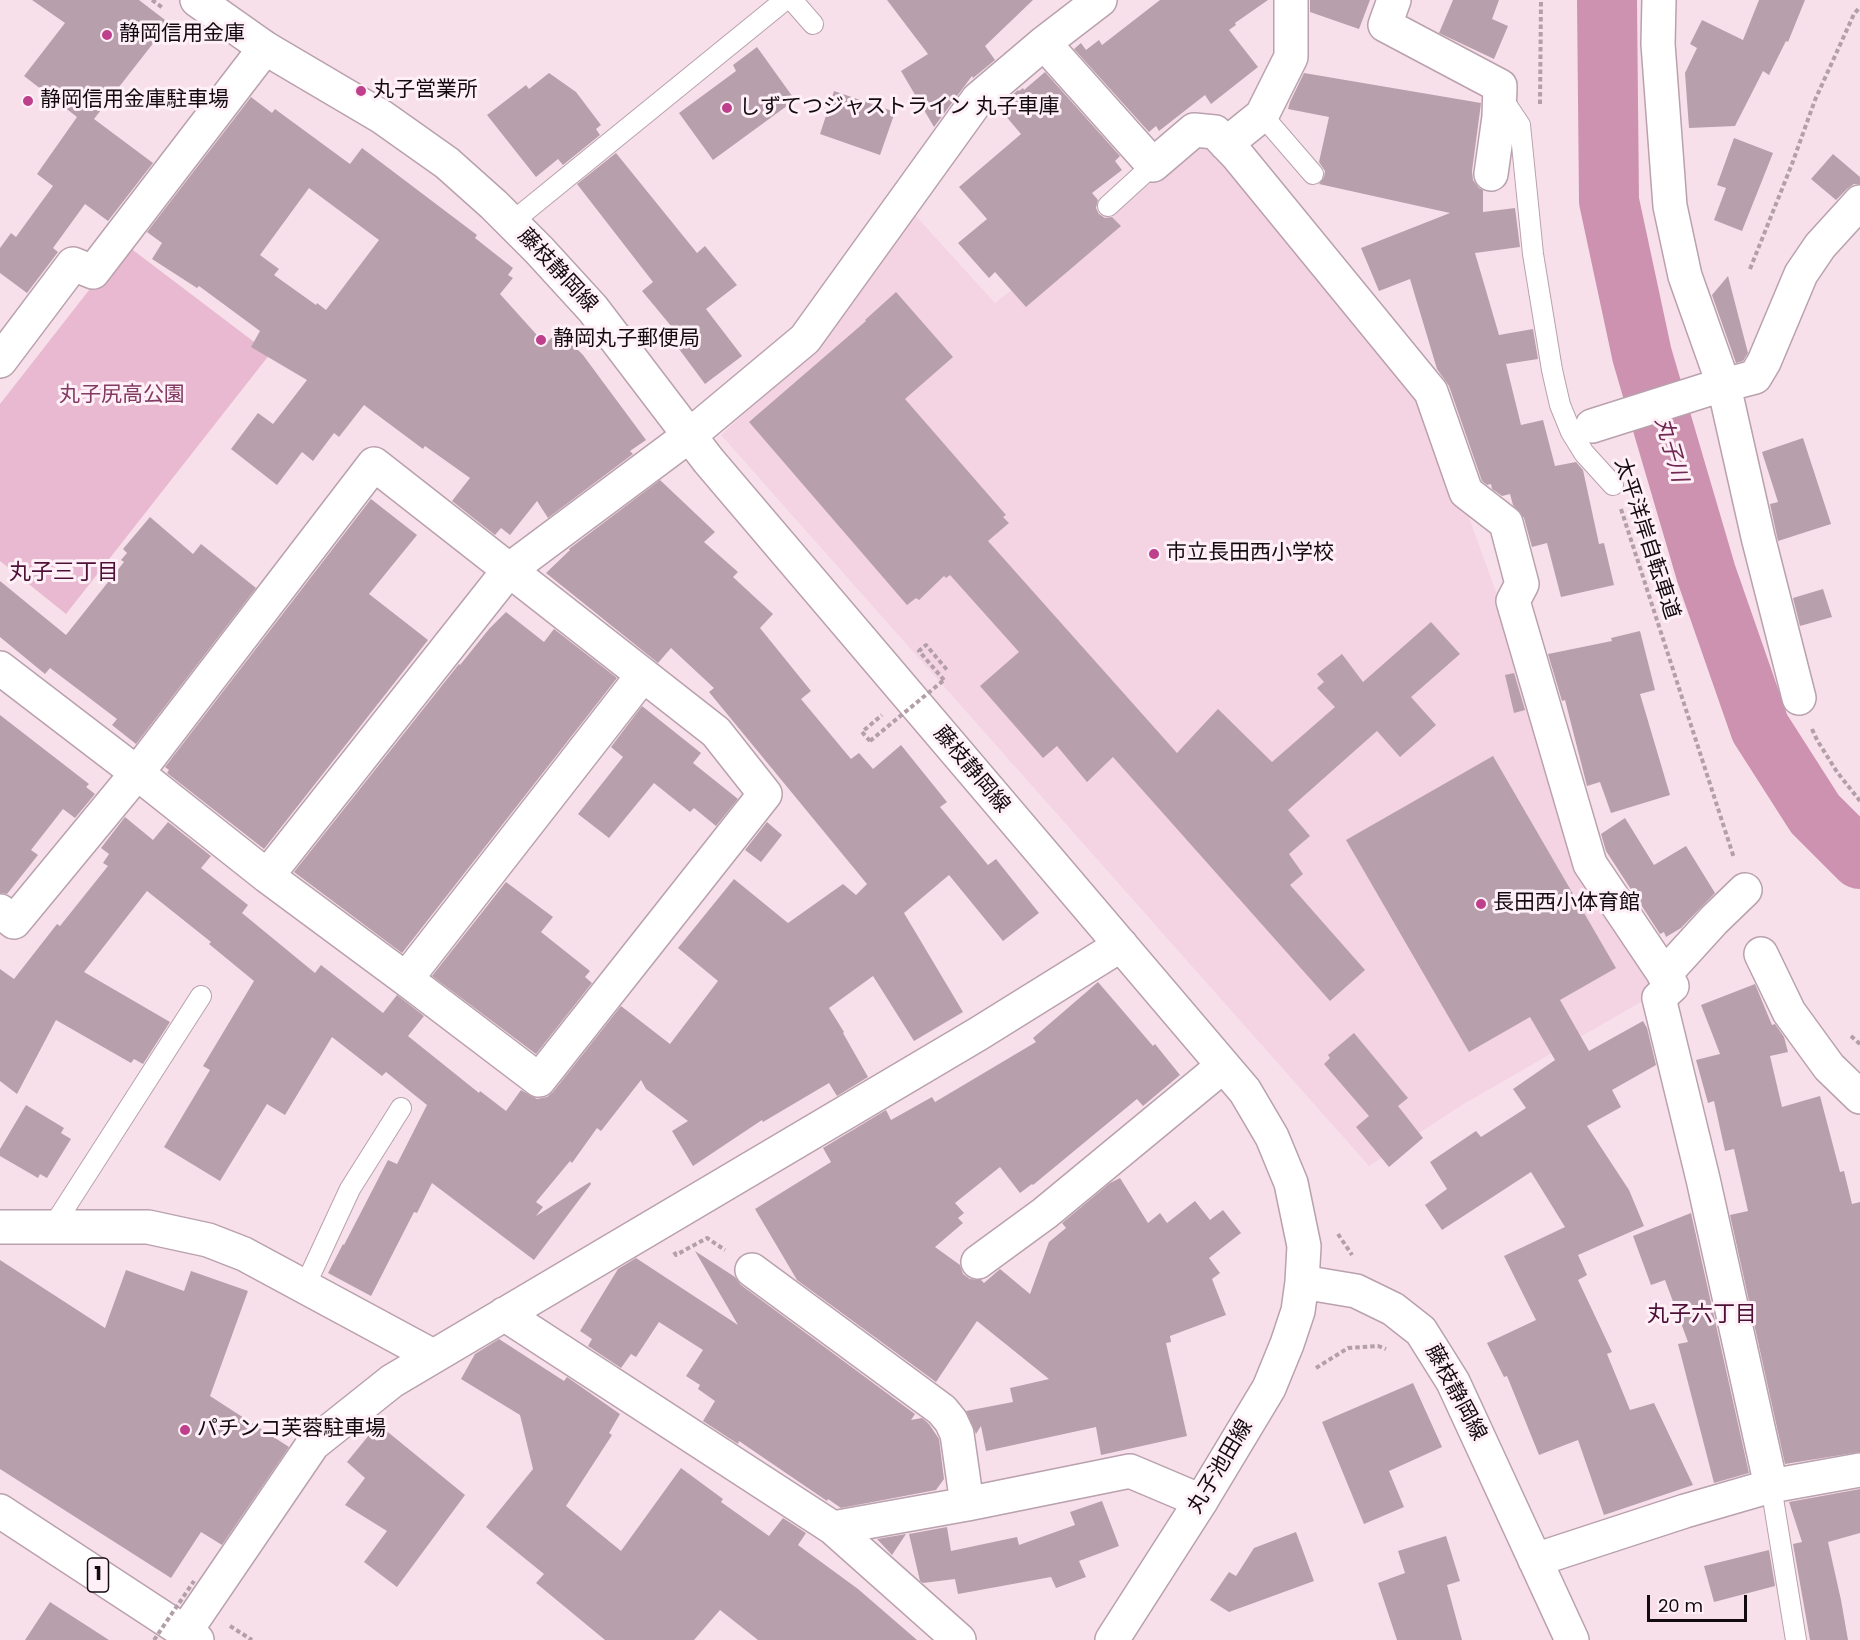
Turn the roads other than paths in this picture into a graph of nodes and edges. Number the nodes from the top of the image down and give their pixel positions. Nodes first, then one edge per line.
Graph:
1 (785, 0) edge
2 (792, 0) edge
3 (1292, 0) edge
4 (1394, 0) edge
5 (1659, 0) edge
6 (1086, 4) edge
7 (183, 6) edge
8 (813, 24) dead end
9 (1044, 43) junction
10 (265, 48) junction
11 (1499, 106) junction
12 (1262, 115) junction
13 (1226, 144) junction
14 (1153, 165) junction
15 (1313, 174) dead end
16 (1491, 174) dead end
17 (1860, 202) edge
18 (1108, 206) dead end
19 (512, 222) junction
20 (0, 361) edge
21 (1717, 387) junction
22 (1599, 423) dead end
23 (690, 435) junction
24 (1613, 485) road end
25 (509, 570) junction
26 (0, 668) edge
27 (644, 675) junction
28 (1799, 698) road end
29 (136, 773) junction
30 (267, 876) junction
31 (1745, 890) road end
32 (0, 912) edge
33 (1121, 945) junction
34 (1761, 954) dead end
35 (1664, 975) junction
36 (406, 979) junction
37 (201, 996) dead end
38 (1223, 1066) junction
39 (1860, 1097) edge
40 (401, 1108) dead end
41 (0, 1227) edge
42 (52, 1228) junction
43 (978, 1262) dead end
44 (753, 1270) road end
45 (1302, 1282) junction
46 (305, 1286) junction
47 (504, 1314) junction
48 (433, 1356) junction
49 (1860, 1470) edge
50 (1771, 1486) junction
51 (1201, 1502) junction
52 (967, 1504) junction
53 (0, 1511) edge
54 (833, 1528) junction
55 (1536, 1560) junction
56 (179, 1638) edge
57 (959, 1640) edge
58 (1112, 1640) edge
59 (1572, 1640) edge
60 (1796, 1640) edge

1 - 19 lane
2 - 8 lane
3 - 12 main road
4 - 11 main road
5 - 21 main road
6 - 9 main road
7 - 10 main road, 藤枝静岡線
9 - 14 main road
9 - 23 main road
10 - 19 main road, 藤枝静岡線
10 - 20 main road
11 - 16 main road
11 - 24 lane
12 - 13 main road
12 - 15 lane
13 - 14 main road
13 - 35 main road
14 - 18 lane
17 - 21 main road
19 - 23 main road, 藤枝静岡線
21 - 22 main road
21 - 28 main road
23 - 25 main road
23 - 33 main road, 藤枝静岡線
25 - 27 main road
25 - 29 main road
25 - 30 main road
26 - 29 main road
27 - 36 main road
27 - 36 main road
29 - 30 main road
29 - 32 main road
30 - 36 main road
31 - 35 main road
33 - 38 main road, 藤枝静岡線
33 - 47 main road
34 - 39 main road
35 - 50 main road
37 - 42 lane
38 - 43 main road
38 - 45 main road, 藤枝静岡線
40 - 46 lane
41 - 42 main road
42 - 46 main road
44 - 52 main road
45 - 51 main road, 丸子池田線
45 - 55 main road, 藤枝静岡線
46 - 48 main road
47 - 48 main road
47 - 54 main road
48 - 56 main road
49 - 50 main road
50 - 55 main road
50 - 60 lane
51 - 52 main road
51 - 58 main road, 丸子池田線
52 - 54 main road
53 - 56 main road, 1
54 - 57 main road
55 - 59 main road, 藤枝静岡線

